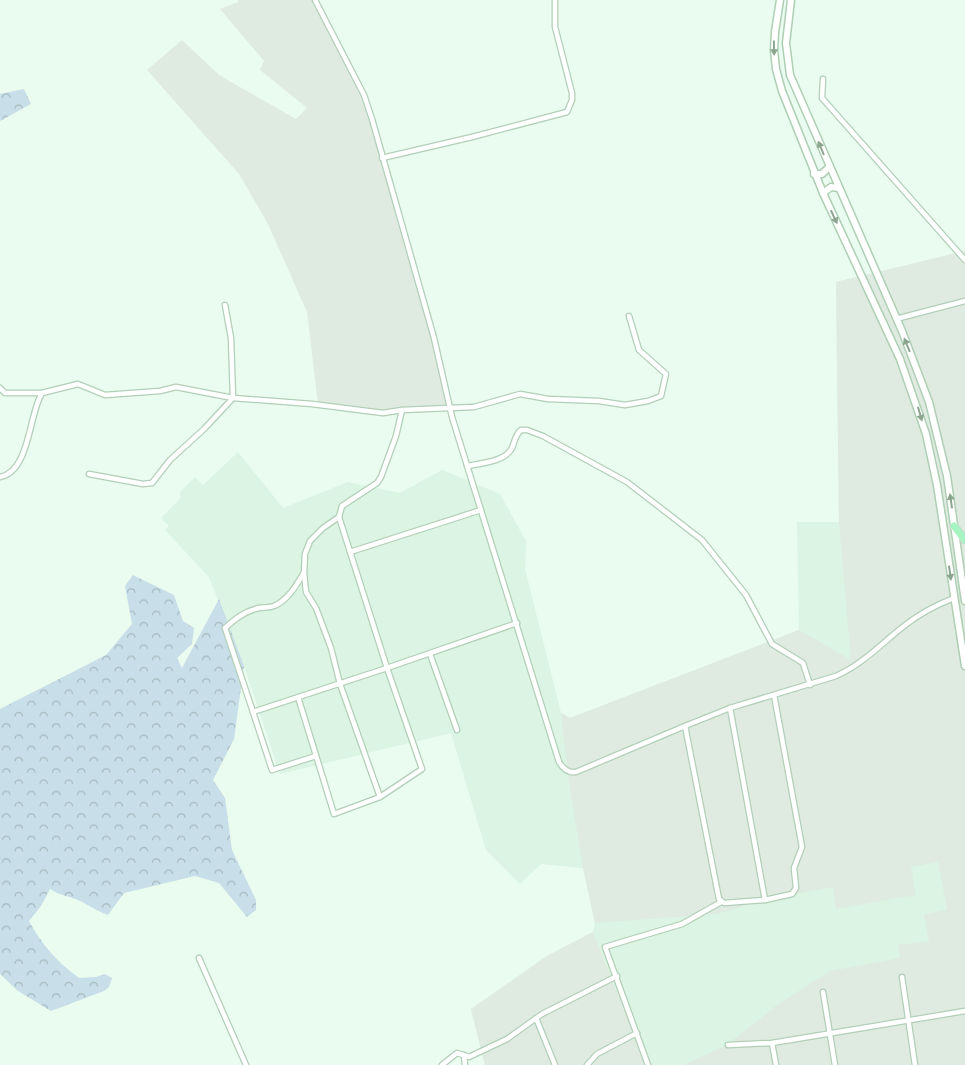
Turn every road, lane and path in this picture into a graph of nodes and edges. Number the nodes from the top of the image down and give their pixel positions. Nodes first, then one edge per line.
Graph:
1 (315, 0) edge
2 (554, 0) edge
3 (780, 0) edge
4 (791, 0) edge
5 (823, 79) dead end
6 (382, 158) junction
7 (829, 167) junction
8 (814, 174) junction
9 (838, 188) junction
10 (823, 193) junction
11 (965, 260) edge
12 (965, 301) edge
13 (225, 304) dead end
14 (629, 316) dead end
15 (896, 319) junction
16 (0, 388) edge
17 (42, 393) junction
18 (233, 398) junction
19 (450, 408) junction
20 (402, 410) junction
21 (468, 466) junction
22 (89, 474) dead end
23 (0, 477) edge
24 (481, 510) junction
25 (339, 517) junction
26 (954, 526) junction
27 (965, 540) edge
28 (350, 552) junction
29 (304, 573) junction
30 (954, 598) junction
31 (965, 601) edge
32 (517, 623) junction
33 (430, 654) junction
34 (965, 666) edge
35 (387, 668) junction
36 (340, 684) junction
37 (810, 685) junction
38 (774, 695) junction
39 (298, 697) junction
40 (730, 708) junction
41 (253, 712) junction
42 (684, 726) junction
43 (457, 730) dead end
44 (316, 756) junction
45 (380, 797) junction
46 (765, 900) junction
47 (721, 902) junction
48 (199, 958) dead end
49 (617, 976) junction
50 (902, 977) dead end
51 (823, 992) dead end
52 (965, 1011) edge
53 (536, 1018) junction
54 (907, 1020) junction
55 (829, 1033) junction
56 (637, 1034) junction
57 (772, 1043) junction
58 (728, 1045) dead end
59 (464, 1055) junction
60 (246, 1065) edge
61 (442, 1065) edge
62 (465, 1065) edge
63 (555, 1065) edge
64 (588, 1065) edge
65 (648, 1065) edge
66 (776, 1065) edge
67 (834, 1065) edge
68 (915, 1065) edge

1 - 6 street
2 - 6 street
3 -> 8 street
7 -> 4 street
5 - 11 street
6 - 19 street
7 - 8 street
7 - 9 street
8 - 10 street
9 - 10 street
9 - 15 street
10 -> 30 street
12 - 15 street
13 - 18 street
14 - 19 street
26 -> 15 street
16 - 17 street
17 - 18 street
17 - 23 street
18 - 20 street
18 - 22 street
19 - 20 street
19 - 21 street
20 - 25 street
21 - 24 street
21 - 37 street
24 - 28 street
24 - 32 street
25 - 28 street
25 - 29 street
26 - 27 main road
26 - 31 street
28 - 35 street
29 - 36 street
29 - 41 street
30 - 34 street
30 - 37 street
32 - 33 street
32 - 42 street
33 - 35 street
33 - 43 street
35 - 36 street
35 - 45 street
36 - 39 street
36 - 45 street
37 - 38 street
38 - 40 street
38 - 46 street
39 - 41 street
39 - 44 street
40 - 42 street
40 - 46 street
41 - 44 street
42 - 47 street
44 - 45 street
46 - 47 street
47 - 49 street
48 - 60 street
49 - 53 street
49 - 56 street
50 - 54 street
51 - 55 street
52 - 54 street
53 - 59 street
53 - 63 street
54 - 55 street
54 - 68 street
55 - 57 street
55 - 67 street
56 - 64 street
56 - 65 street
57 - 58 street
57 - 66 street
59 - 61 street
59 - 62 street

